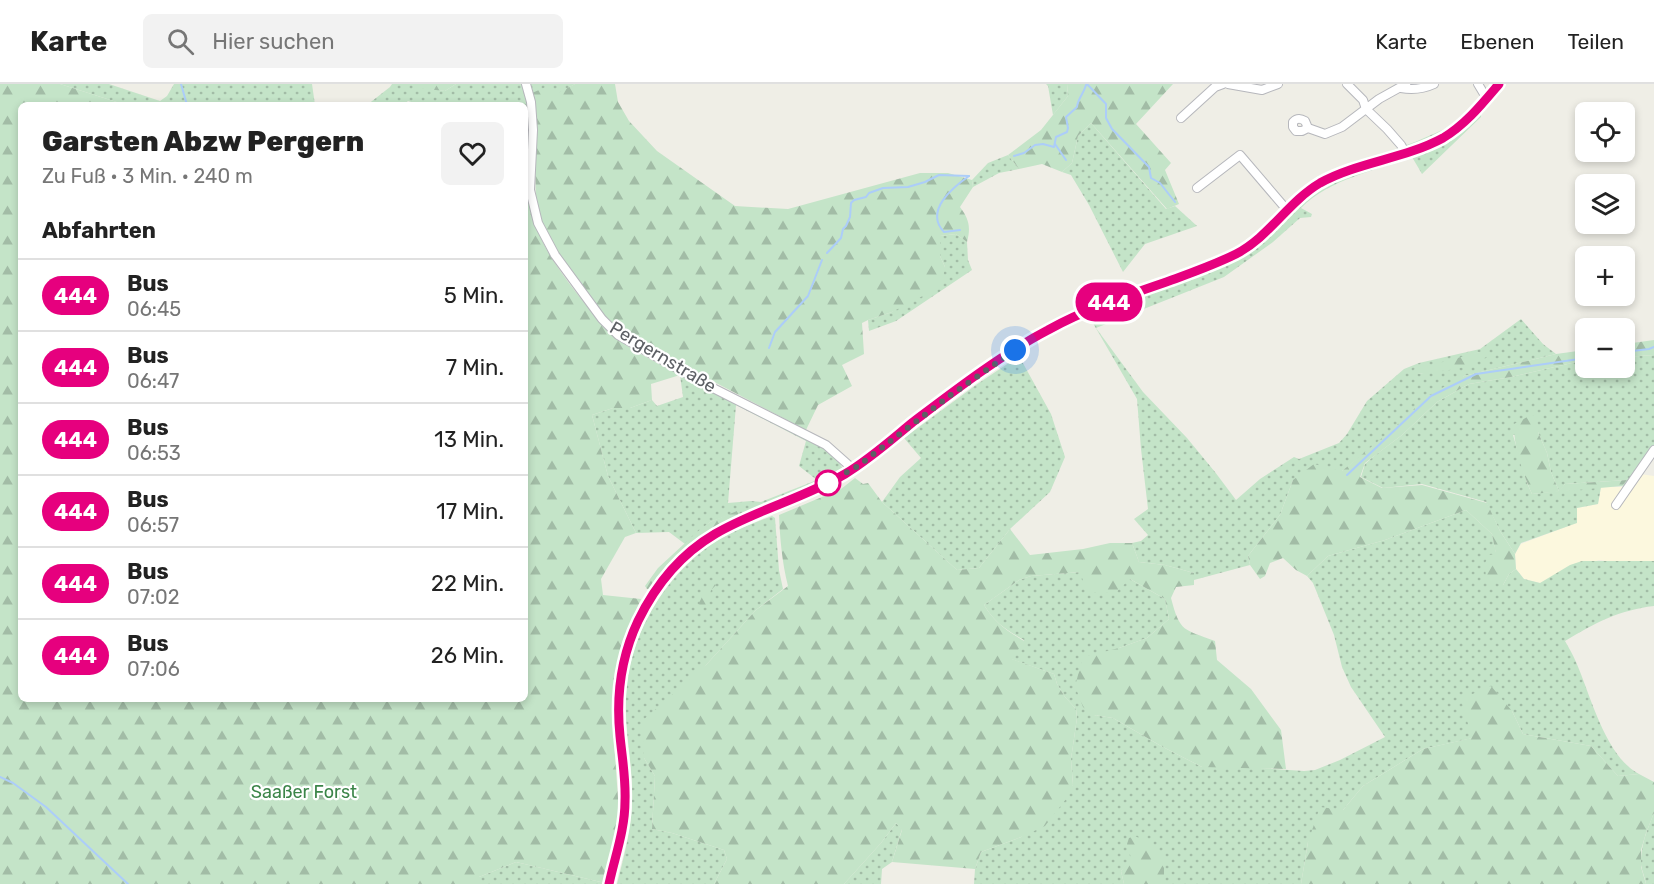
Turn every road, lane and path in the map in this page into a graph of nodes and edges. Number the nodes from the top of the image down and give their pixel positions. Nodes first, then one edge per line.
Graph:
1 (526, 84) edge
2 (1223, 84) edge
3 (1228, 84) edge
4 (1278, 84) edge
5 (1347, 84) edge
6 (1434, 84) edge
7 (1478, 84) edge
8 (1499, 84) edge
9 (1403, 86) edge
10 (1487, 99) junction
11 (1366, 109) junction
12 (1181, 118) dead end
13 (1308, 128) dead end
14 (1405, 152) junction
15 (1197, 188) dead end
16 (1287, 210) junction
17 (1654, 450) edge
18 (854, 469) junction
19 (1616, 505) dead end
20 (609, 884) edge

1 - 18 street, Pergernstraße
2 - 12 street
3 - 4 street
5 - 11 street
6 - 9 street
7 - 10 street
8 - 10 street
9 - 11 street
10 - 14 street
11 - 13 street
11 - 14 street
14 - 16 street
15 - 16 street
16 - 18 street
17 - 19 street
18 - 20 street

